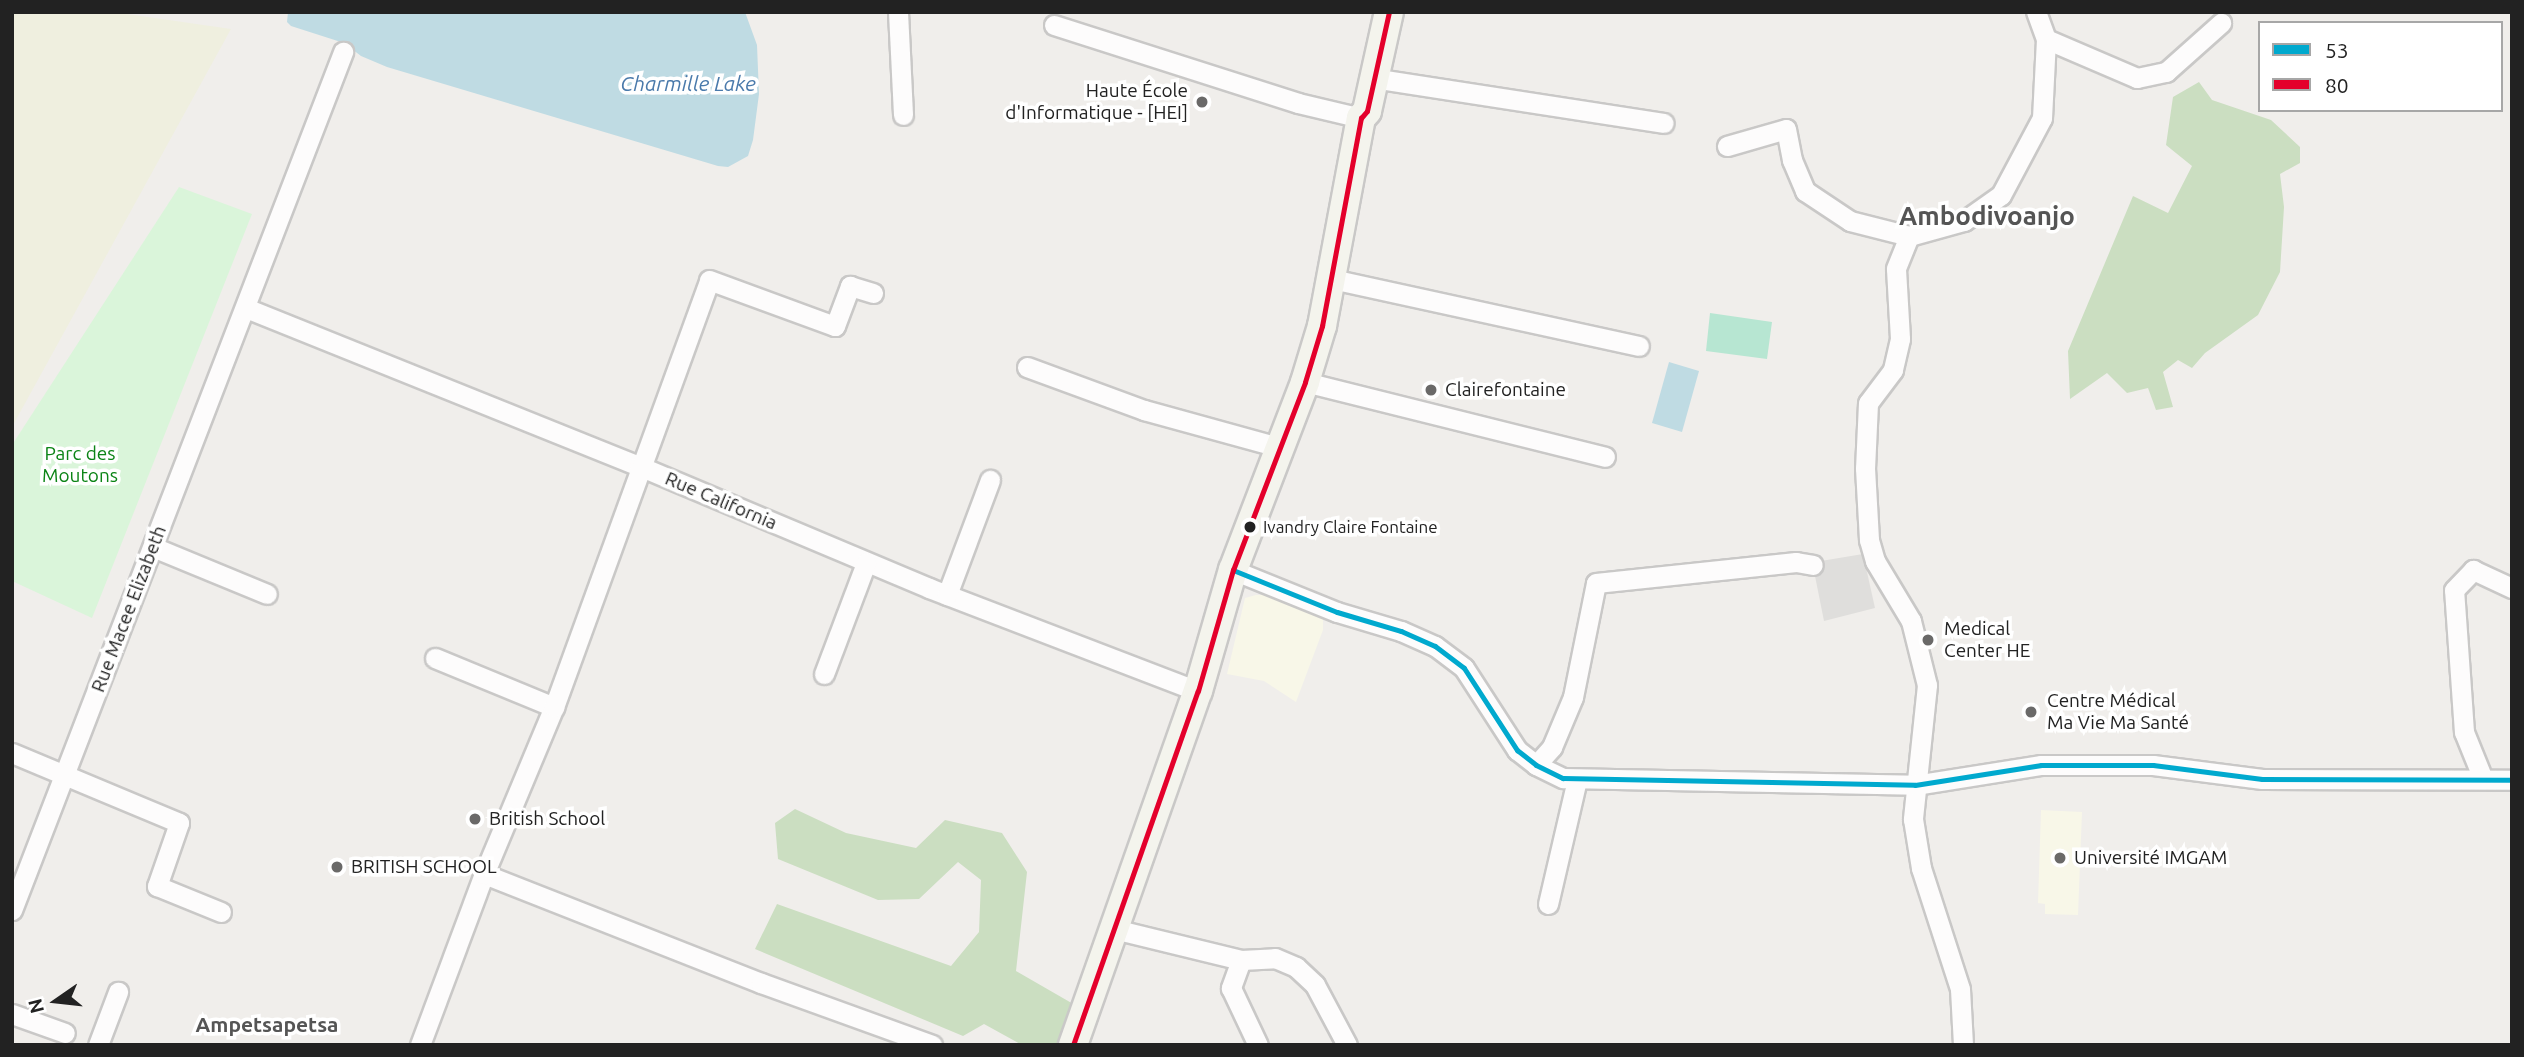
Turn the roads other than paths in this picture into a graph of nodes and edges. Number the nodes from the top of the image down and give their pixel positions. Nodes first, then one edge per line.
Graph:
1 (898, 12) edge
2 (1390, 12) edge
3 (2036, 12) edge
4 (2221, 23) dead end
5 (1054, 25) dead end
6 (2046, 38) junction
7 (344, 52) dead end
8 (1373, 78) junction
9 (903, 115) dead end
10 (1361, 118) junction
11 (1664, 122) dead end
12 (1727, 146) dead end
13 (1909, 236) junction
14 (1332, 279) junction
15 (873, 293) dead end
16 (246, 308) junction
17 (1639, 346) dead end
18 (1027, 367) dead end
19 (1305, 382) junction
20 (1278, 447) junction
21 (1605, 457) dead end
22 (639, 466) junction
23 (989, 480) dead end
24 (153, 547) junction
25 (866, 562) junction
26 (1813, 565) dead end
27 (1233, 570) junction
28 (2512, 587) edge
29 (267, 594) dead end
30 (947, 595) junction
31 (435, 658) dead end
32 (824, 674) dead end
33 (1198, 691) junction
34 (554, 708) junction
35 (12, 753) edge
36 (1536, 765) junction
37 (66, 773) junction
38 (1577, 779) junction
39 (2483, 779) junction
40 (2512, 779) edge
41 (1915, 785) junction
42 (484, 874) junction
43 (1548, 904) dead end
44 (12, 910) edge
45 (221, 912) dead end
46 (1114, 929) junction
47 (1241, 960) junction
48 (118, 992) dead end
49 (12, 1014) edge
50 (65, 1033) dead end
51 (98, 1045) edge
52 (420, 1045) edge
53 (932, 1045) edge
54 (1073, 1045) edge
55 (1258, 1045) edge
56 (1348, 1045) edge
57 (1963, 1045) edge

1 - 9 street
2 - 8 main road
3 - 6 street
4 - 6 street
5 - 10 street
6 - 13 street
7 - 16 street, Rue Macee Elizabeth
8 - 10 main road
8 - 11 street
10 - 14 main road
12 - 13 street
13 - 41 street
14 - 17 street
14 - 19 main road
15 - 22 street
16 - 22 street, Rue California
16 - 24 street, Rue Macee Elizabeth
18 - 20 street
19 - 20 main road
19 - 21 street
20 - 27 main road
22 - 25 street, Rue California
22 - 34 street
23 - 30 street
24 - 29 street
24 - 37 street, Rue Macee Elizabeth
25 - 30 street, Rue California
25 - 32 street
26 - 36 street
27 - 33 main road
27 - 36 street
28 - 39 street
30 - 33 street, Rue California
31 - 34 street
33 - 46 main road
34 - 42 street
35 - 37 street
36 - 38 street
37 - 44 street, Rue Macee Elizabeth
37 - 45 street
38 - 41 street
38 - 43 street
39 - 40 street
39 - 41 street
41 - 57 street
42 - 52 street
42 - 53 street
46 - 47 street
46 - 54 main road
47 - 55 street
47 - 56 street
48 - 51 street
49 - 50 street

